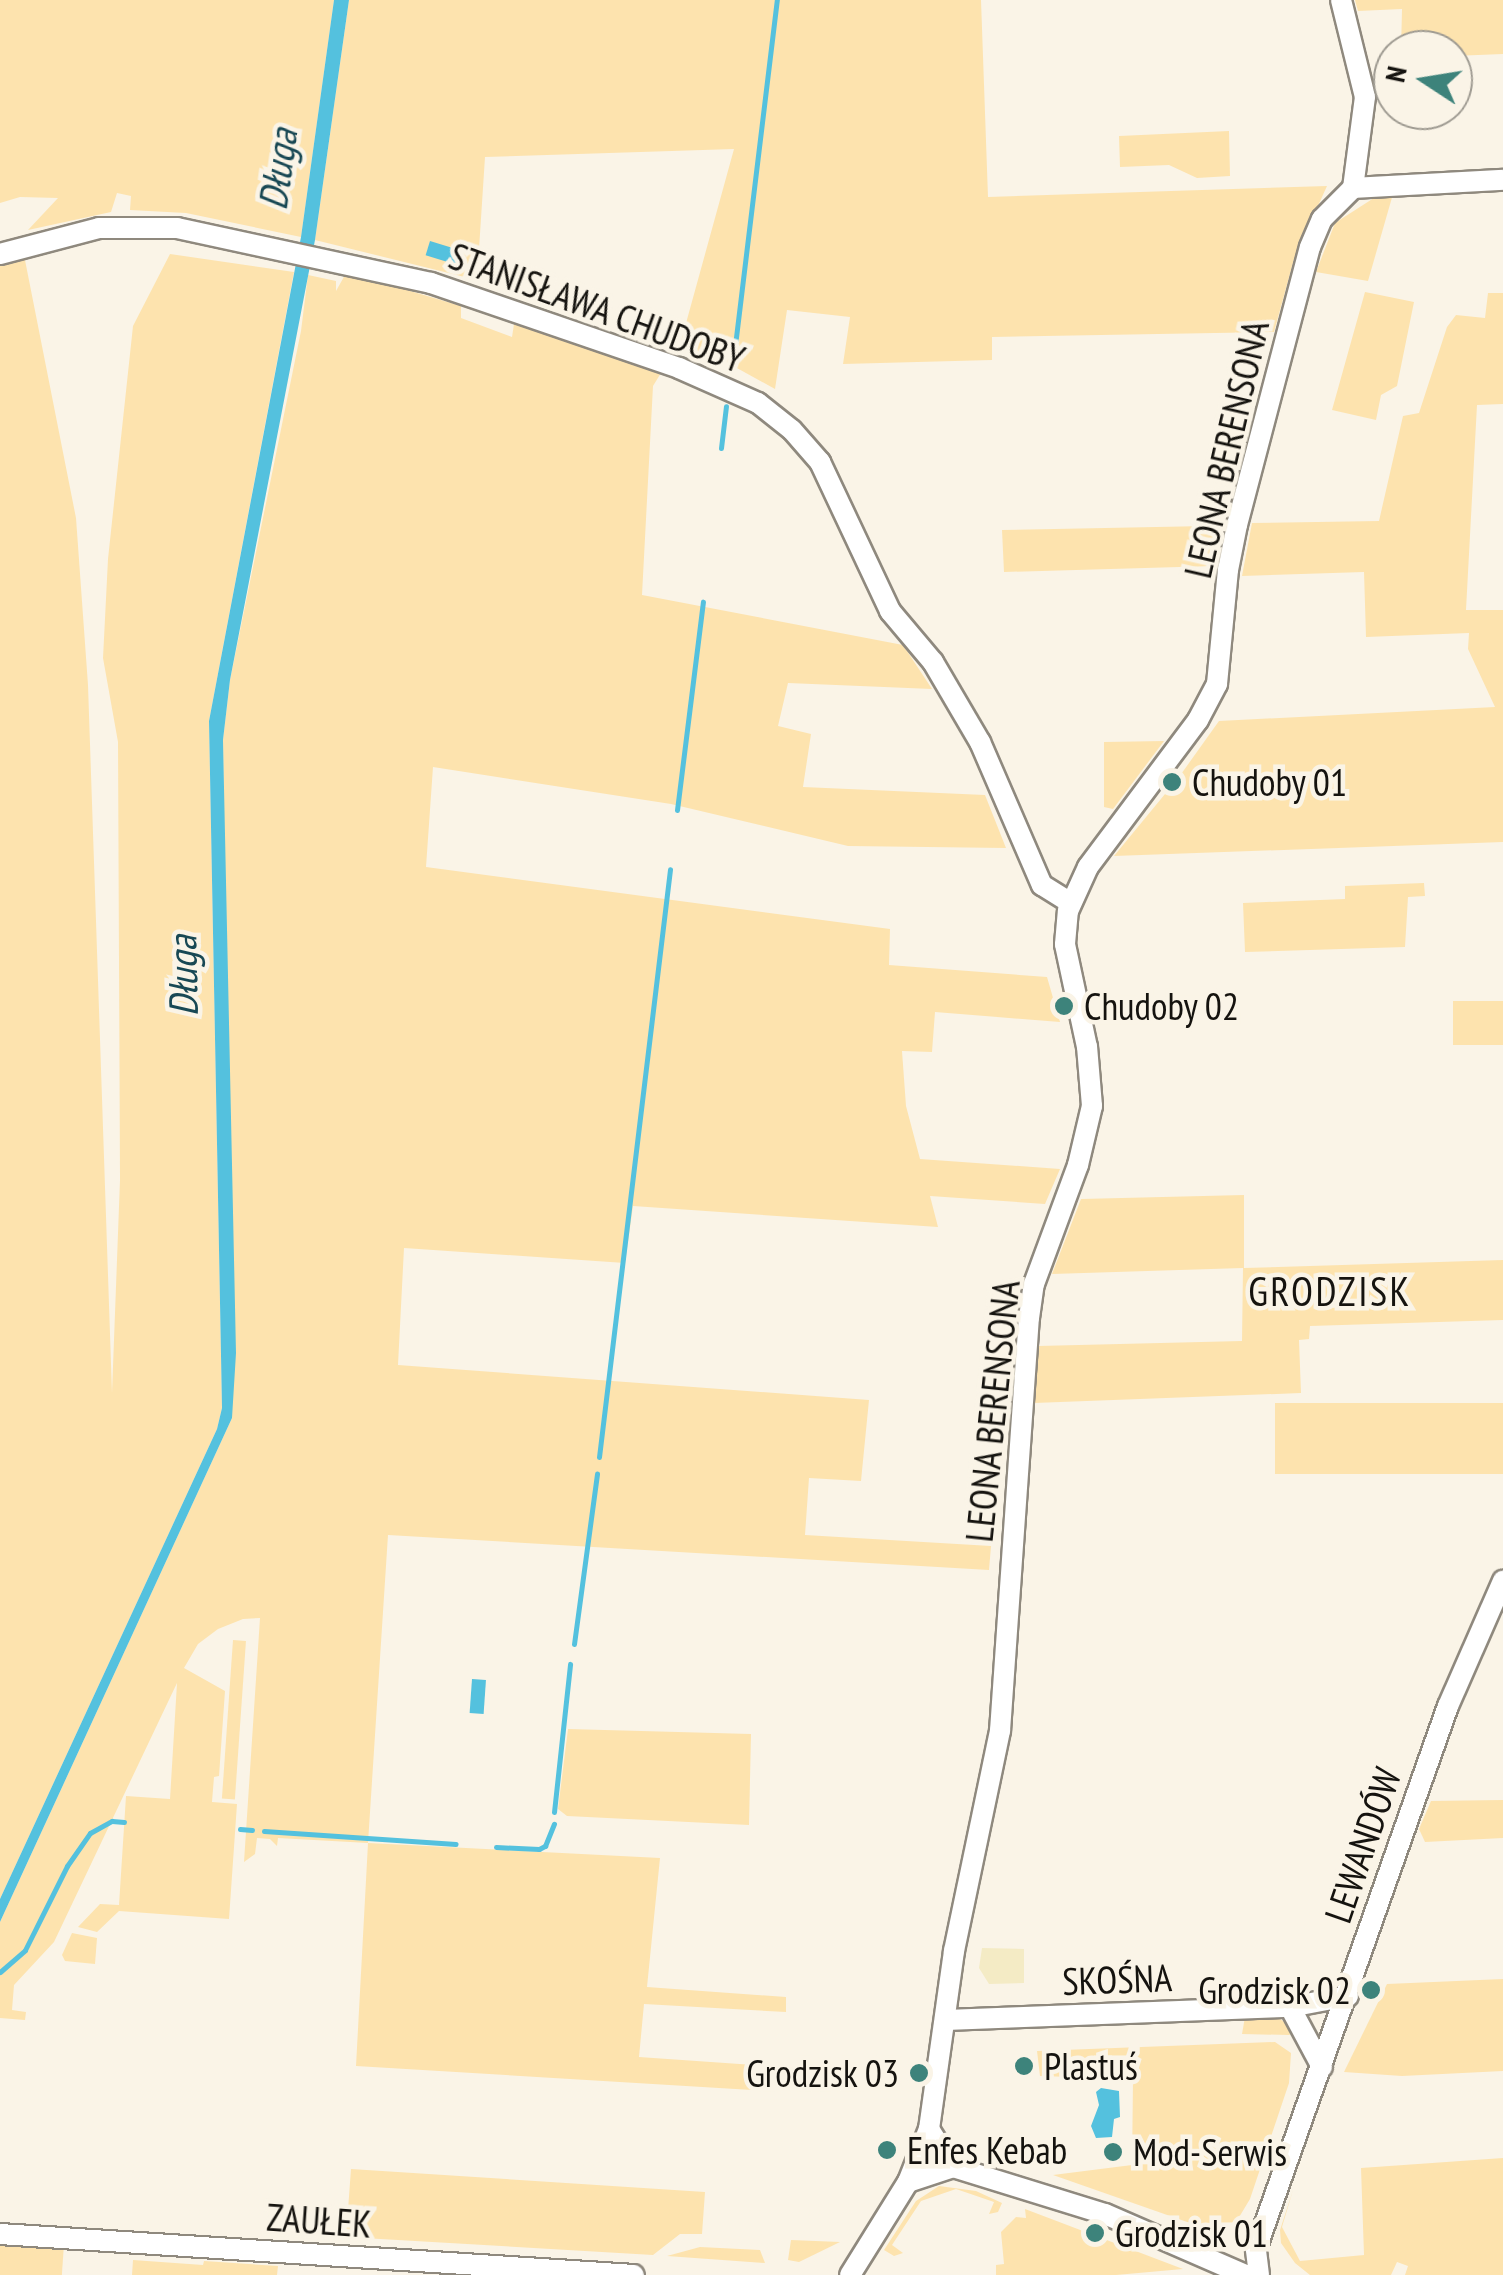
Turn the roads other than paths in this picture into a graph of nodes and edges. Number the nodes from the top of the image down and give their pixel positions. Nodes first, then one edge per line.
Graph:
1 (1341, 0) edge
2 (1503, 180) edge
3 (1354, 188) junction
4 (0, 254) edge
5 (1071, 903) junction
6 (1503, 1581) edge
7 (1348, 1996) junction
8 (1290, 2007) junction
9 (946, 2020) junction
10 (1322, 2067) junction
11 (929, 2129) junction
12 (953, 2167) junction
13 (908, 2182) junction
14 (0, 2234) edge
15 (1256, 2249) junction
16 (1212, 2263) junction
17 (634, 2275) edge
18 (850, 2275) edge
19 (1245, 2275) edge
20 (1260, 2275) edge

1 - 3 street
2 - 3 street
3 - 5 street, LEONA BERENSONA
4 - 5 street, STANISŁAWA CHUDOBY
5 - 9 street, LEONA BERENSONA
6 - 7 street, LEWANDÓW
7 - 8 street, SKOŚNA
7 - 10 street, LEWANDÓW
8 - 9 street, SKOŚNA
8 - 10 street
9 - 11 street, LEONA BERENSONA
10 - 15 street, LEWANDÓW
11 - 12 street
11 - 13 street, LEONA BERENSONA
12 - 13 street
12 - 16 street
13 - 18 street, LEONA BERENSONA
14 - 17 street, ZAUŁEK
15 - 16 street
15 - 20 street, LEWANDÓW
16 - 19 street

